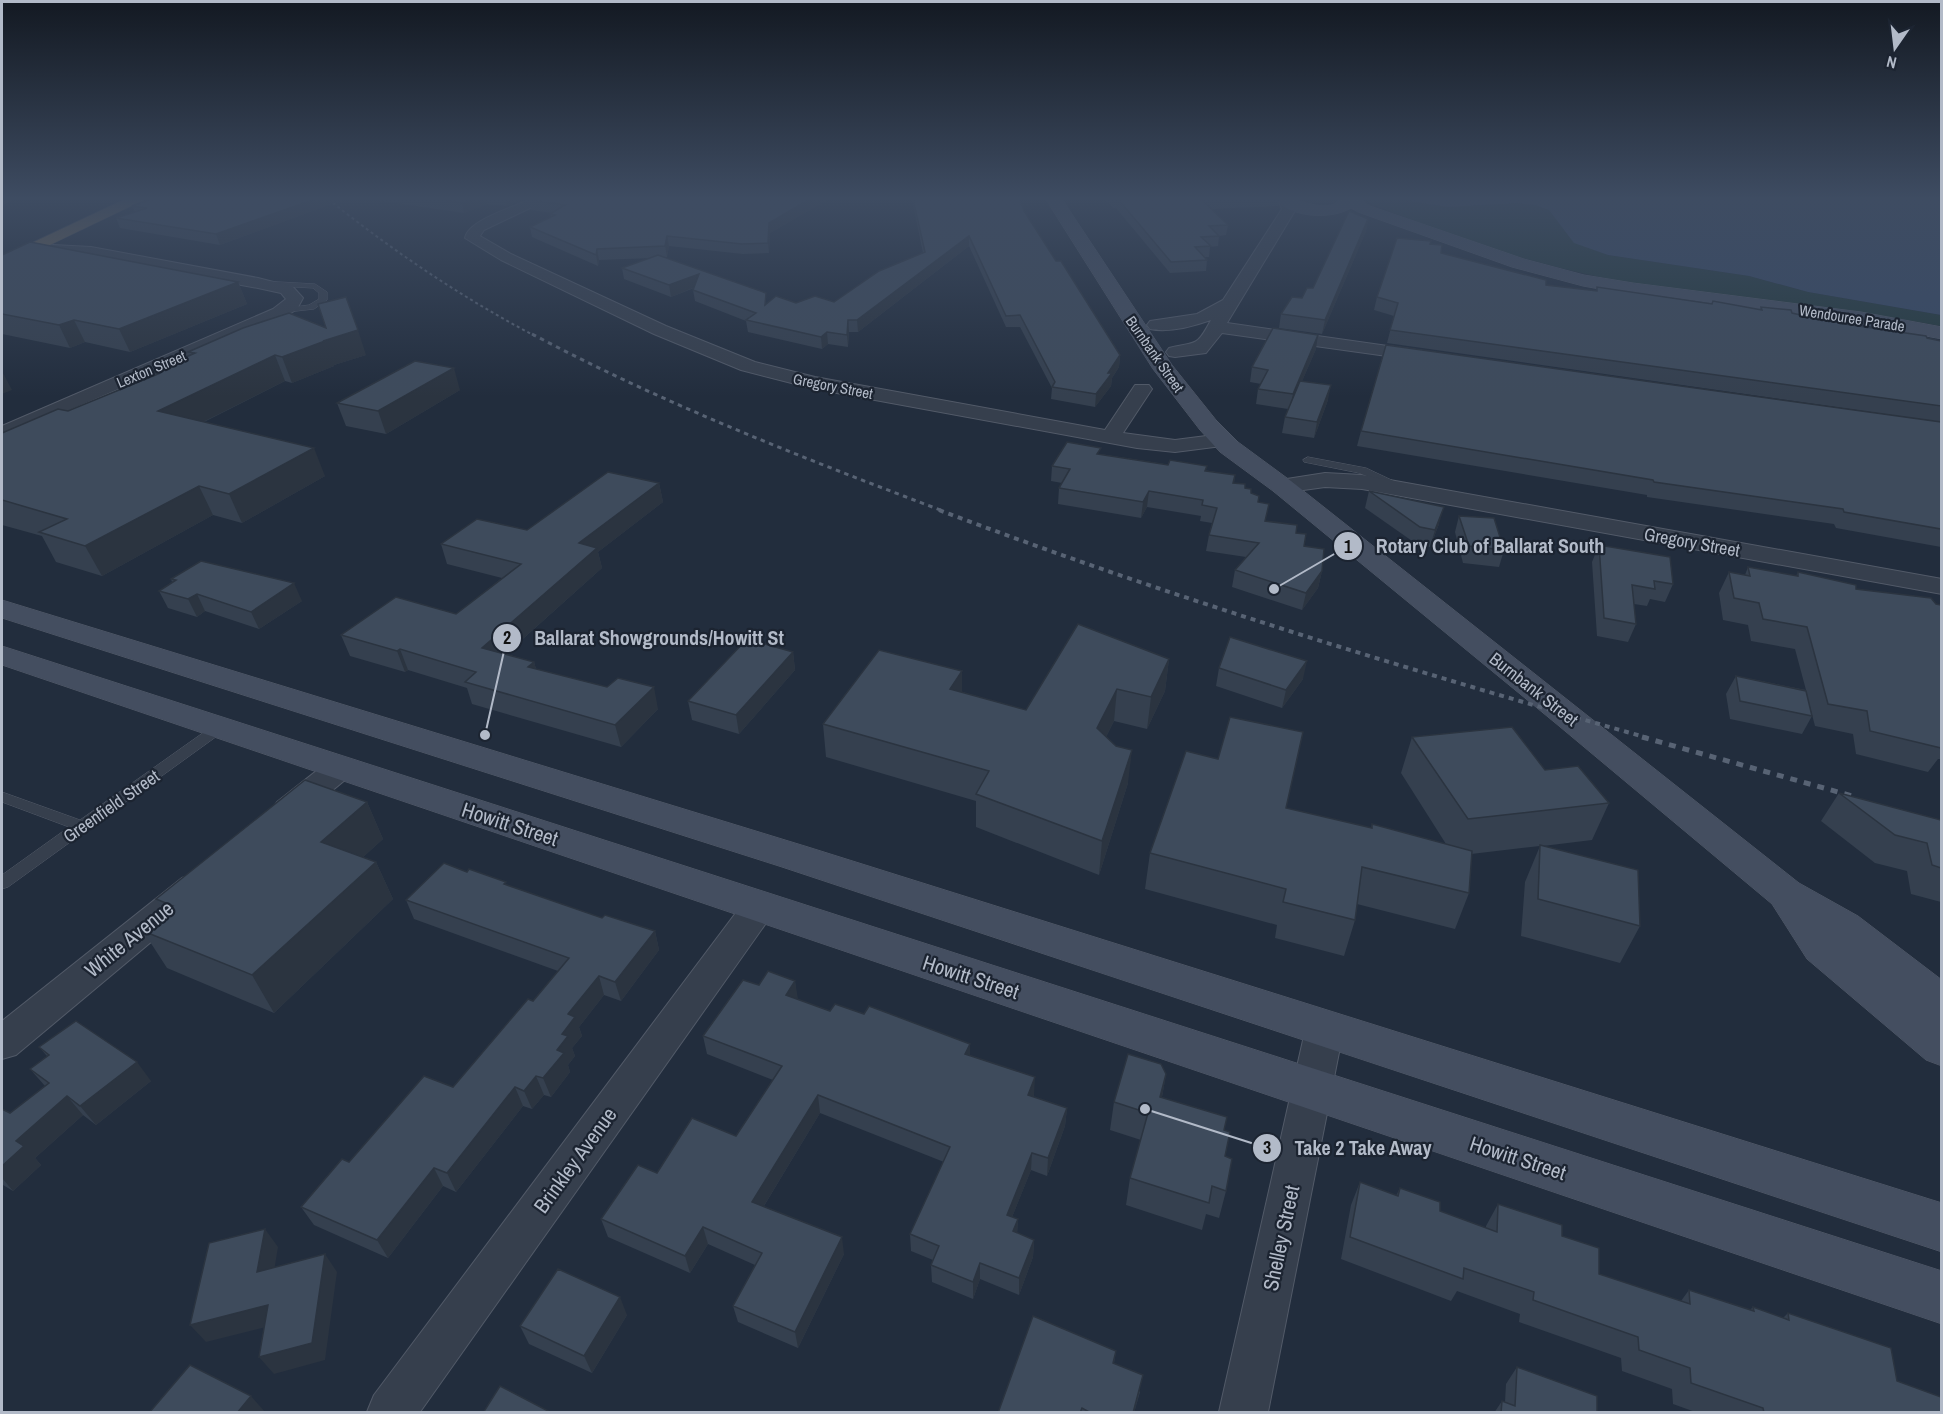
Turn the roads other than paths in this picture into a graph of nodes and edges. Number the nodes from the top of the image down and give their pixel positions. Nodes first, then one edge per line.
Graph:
1 (161, 265) edge
2 (523, 265) edge
3 (1102, 265) edge
4 (1115, 265) edge
5 (1253, 265) edge
6 (1526, 265) edge
7 (258, 283) junction
8 (1229, 303) junction
9 (289, 304) junction
10 (1145, 325) junction
11 (1218, 327) junction
12 (1941, 333) edge
13 (1150, 348) junction
14 (1175, 352) junction
15 (1436, 358) edge
16 (1142, 389) dead end
17 (2, 433) edge
18 (1110, 437) junction
19 (1222, 441) junction
20 (1308, 460) dead end
21 (1407, 490) junction
22 (1289, 492) junction
23 (1941, 587) edge
24 (2, 609) edge
25 (2, 655) edge
26 (219, 728) junction
27 (340, 768) junction
28 (2, 797) edge
29 (82, 826) junction
30 (268, 827) edge
31 (222, 864) edge
32 (2, 883) edge
33 (1785, 893) junction
34 (759, 907) junction
35 (1941, 1005) edge
36 (1325, 1028) junction
37 (2, 1043) edge
38 (1941, 1047) edge
39 (1314, 1090) junction
40 (1941, 1228) edge
41 (1941, 1298) edge
42 (391, 1413) edge
43 (1244, 1413) edge

1 - 7 street
2 - 18 street, Gregory Street
3 - 10 main road, Burnbank Street
4 - 10 main road, Burnbank Street
5 - 8 street
6 - 12 main road, Wendouree Parade
7 - 9 street
7 - 9 lane
8 - 10 street
8 - 11 street
9 - 17 street, Lexton Street
10 - 13 main road, Burnbank Street
10 - 14 main road, Burnbank Street
11 - 14 street
11 - 15 street
13 - 14 main road
13 - 19 main road, Burnbank Street
14 - 22 main road, Burnbank Street
16 - 18 street
18 - 19 street, Gregory Street
19 - 22 main road, Burnbank Street
20 - 21 lane
21 - 22 street, Gregory Street
21 - 23 street, Gregory Street
22 - 33 main road, Burnbank Street
24 - 36 main road
25 - 26 main road, Howitt Street
26 - 27 main road, Howitt Street
26 - 29 lane, Greenfield Street
27 - 30 street
27 - 34 main road, Howitt Street
28 - 29 lane
29 - 32 lane, Greenfield Street
31 - 37 street, White Avenue
33 - 35 main road, Burnbank Street
33 - 38 main road, Burnbank Street
34 - 39 main road, Howitt Street
34 - 42 street, Brinkley Avenue
36 - 39 street, Shelley Street
36 - 40 main road
39 - 41 main road, Howitt Street
39 - 43 street, Shelley Street

